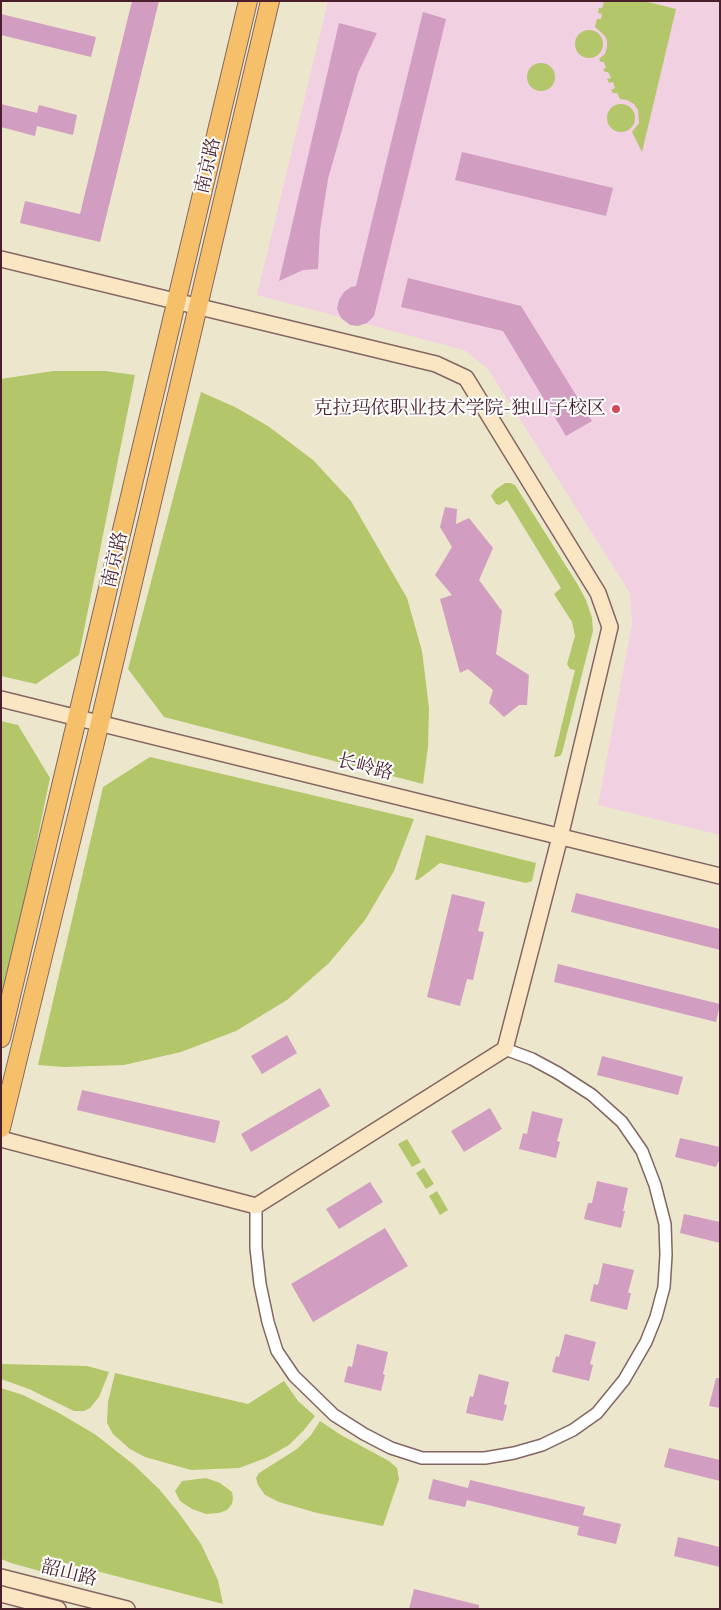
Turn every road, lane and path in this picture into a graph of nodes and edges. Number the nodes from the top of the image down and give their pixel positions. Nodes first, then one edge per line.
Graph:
1 (248, 1) edge
2 (270, 1) edge
3 (1, 259) edge
4 (177, 302) junction
5 (198, 306) junction
6 (1, 699) edge
7 (77, 717) junction
8 (100, 722) junction
9 (560, 837) junction
10 (720, 876) edge
11 (1, 1038) edge
12 (505, 1049) junction
13 (1, 1128) edge
14 (1, 1139) edge
15 (256, 1206) junction
16 (1, 1577) edge
17 (1, 1594) edge
18 (58, 1609) edge
19 (127, 1609) edge

1 - 4 main road, 南京路
2 - 5 main road, 南京路
3 - 4 street
4 - 5 street
4 - 7 main road, 南京路
5 - 8 main road, 南京路
5 - 9 street
6 - 7 street, 长岭路
7 - 8 street, 长岭路
7 - 11 main road, 南京路
8 - 9 street, 长岭路
8 - 13 main road, 南京路
9 - 10 street, 长岭路
9 - 12 street
12 - 15 street
12 - 15 street
14 - 15 street
16 - 19 street, 韶山路
17 - 18 street, 韶山路

